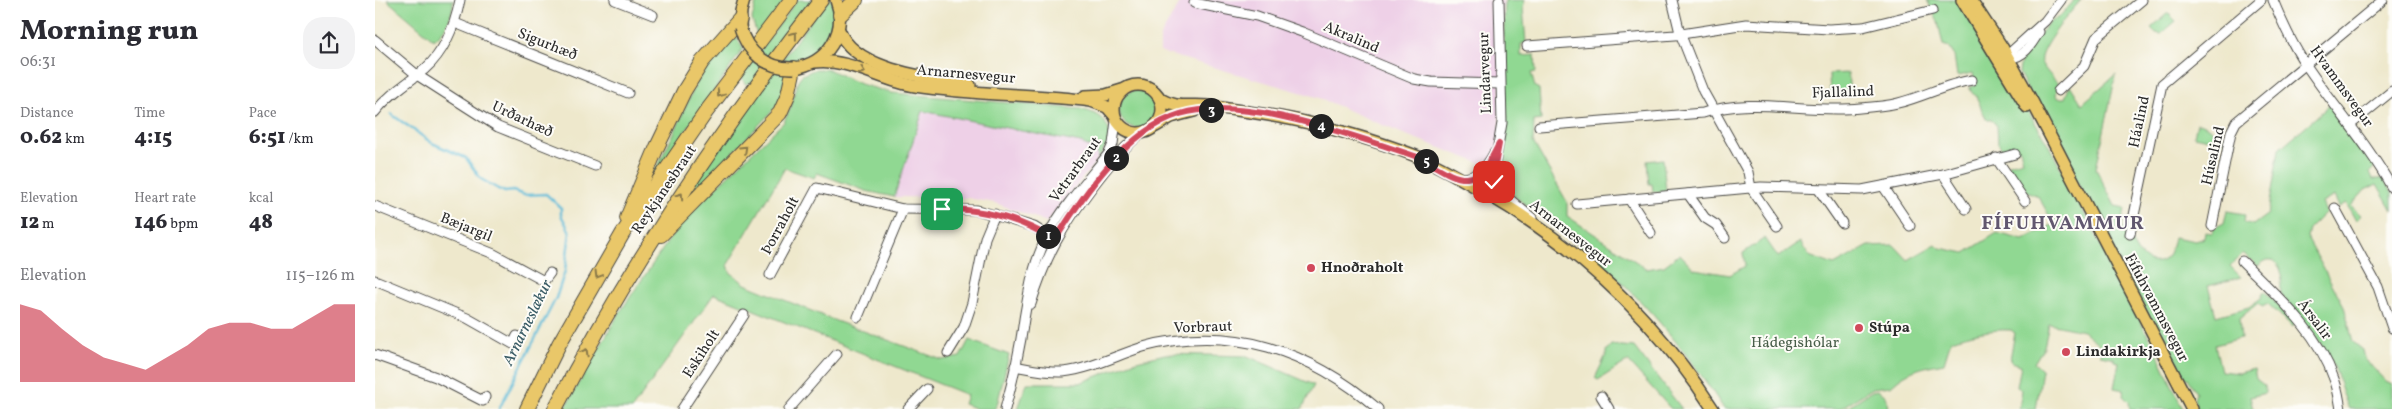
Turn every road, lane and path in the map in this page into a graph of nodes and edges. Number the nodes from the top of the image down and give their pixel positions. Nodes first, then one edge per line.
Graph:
1 (460, 0) edge
2 (615, 0) edge
3 (791, 0) edge
4 (821, 0) edge
5 (856, 0) edge
6 (1499, 0) edge
7 (1672, 0) edge
8 (1962, 0) edge
9 (1971, 0) edge
10 (2061, 0) edge
11 (2142, 0) edge
12 (2261, 0) edge
13 (2273, 0) edge
14 (2383, 0) edge
15 (1194, 3) dead end
16 (838, 7) edge
17 (1933, 10) dead end
18 (741, 11) edge
19 (653, 15) dead end
20 (1973, 18) junction
21 (455, 23) junction
22 (839, 30) junction
23 (1680, 33) junction
24 (375, 40) edge
25 (1527, 46) dead end
26 (2008, 58) junction
27 (815, 62) junction
28 (2305, 64) junction
29 (794, 68) junction
30 (2006, 74) junction
31 (417, 75) junction
32 (1972, 80) dead end
33 (1500, 84) junction
34 (1122, 90) junction
35 (2057, 91) dead end
36 (2392, 91) edge
37 (628, 93) dead end
38 (1160, 99) junction
39 (1219, 109) junction
40 (1713, 110) junction
41 (375, 112) edge
42 (1115, 118) junction
43 (2350, 125) junction
44 (1155, 126) junction
45 (1539, 126) dead end
46 (1142, 133) junction
47 (1499, 144) junction
48 (2053, 144) junction
49 (1385, 147) junction
50 (2015, 154) dead end
51 (1996, 158) junction
52 (595, 166) dead end
53 (1943, 174) junction
54 (1460, 178) junction
55 (1883, 186) junction
56 (1751, 188) junction
57 (2392, 188) edge
58 (1819, 190) junction
59 (1689, 194) junction
60 (1629, 199) junction
61 (2025, 201) dead end
62 (1577, 204) dead end
63 (375, 206) edge
64 (2335, 208) dead end
65 (903, 209) junction
66 (1966, 209) dead end
67 (995, 214) junction
68 (1842, 223) dead end
69 (1777, 226) dead end
70 (1910, 226) dead end
71 (2212, 226) dead end
72 (623, 233) junction
73 (1549, 233) junction
74 (1651, 233) dead end
75 (2131, 234) dead end
76 (1051, 238) junction
77 (1725, 238) dead end
78 (644, 251) junction
79 (2242, 261) dead end
80 (770, 275) dead end
81 (375, 280) edge
82 (545, 281) dead end
83 (1624, 300) junction
84 (744, 315) dead end
85 (858, 316) dead end
86 (2392, 328) edge
87 (517, 336) dead end
88 (837, 354) dead end
89 (948, 354) dead end
90 (375, 355) edge
91 (1015, 366) junction
92 (927, 389) dead end
93 (1601, 396) dead end
94 (485, 397) dead end
95 (2192, 408) edge
96 (527, 409) edge
97 (555, 409) edge
98 (683, 409) edge
99 (789, 409) edge
100 (908, 409) edge
101 (1005, 409) edge
102 (1378, 409) edge
103 (1609, 409) edge
104 (1713, 409) edge
105 (2341, 409) edge

1 - 21 street
2 - 19 street
3 -> 72 highway, Reykjanesbraut
78 -> 4 highway, Reykjanesbraut
5 - 16 highway
6 - 33 street, Lindarvegur
7 - 23 street
8 - 20 main road, Fífuhvammsvegur
9 - 26 main road, Fífuhvammsvegur
10 - 26 street
11 - 35 street
12 - 75 street, Háalind
13 - 28 street, Hvammsvegur
14 - 28 street, Húsalind
15 - 33 street, Akralind
16 - 22 main road
17 - 23 street
18 - 29 main road, Arnarnesvegur, bridge
18 - 72 highway
20 - 26 main road
20 - 30 main road, Fífuhvammsvegur
21 - 31 street
21 - 37 street, Sigurhæð
22 - 27 main road
22 - 34 main road, Arnarnesvegur
23 - 25 street
23 - 40 street
24 - 31 street, Urðarhæð
26 - 30 main road
26 - 48 main road, Fífuhvammsvegur
27 - 29 main road, Arnarnesvegur
27 -> 42 main road, Arnarnesvegur
28 - 43 street, Hvammsvegur
28 - 71 street, Húsalind
78 -> 29 highway
30 - 48 main road, Fífuhvammsvegur
31 - 41 street
31 - 52 street, Urðarhæð
32 - 40 street, Fjallalind
33 - 47 street, Lindarvegur
34 - 38 main road
34 - 42 main road
36 - 43 street
38 - 39 main road, Arnarnesvegur
38 - 44 main road
39 - 44 main road, Arnarnesvegur
39 - 49 main road, Arnarnesvegur
40 - 45 street, Fjallalind
40 - 56 street
42 - 46 main road
42 - 76 street, Vetrarbraut
43 - 57 street, Hvammsvegur
44 - 46 main road
46 - 76 street, Vetrarbraut
47 - 54 street, Lindarvegur
47 - 73 street, Lindarvegur
48 - 95 main road, Fífuhvammsvegur
49 - 54 main road, Arnarnesvegur
49 - 83 main road, Arnarnesvegur
50 - 51 street
51 - 53 street
51 - 61 street
53 - 55 street
53 - 66 street
54 - 73 main road, Arnarnesvegur
55 - 58 street
55 - 70 street
56 - 58 street
56 - 59 street
56 - 69 street
58 - 68 street
59 - 60 street
59 - 77 street
60 - 62 street
60 - 74 street
63 - 82 street, Bæjargil
64 - 86 street
65 - 67 street, Þorraholt
65 - 80 street, Þorraholt
65 - 85 street
67 - 76 street, Þorraholt
67 - 89 street
72 -> 96 highway, Reykjanesbraut
73 - 83 main road, Arnarnesvegur
76 - 91 street, Vetrarbraut
97 -> 78 highway, Reykjanesbraut
79 - 105 street, Ársalir
81 - 87 street
83 - 104 main road, Arnarnesvegur
84 - 98 street, Eskiholt
88 - 99 street
90 - 94 street
91 - 101 street, Vetrarbraut
91 - 102 street, Vorbraut
92 - 100 street
93 - 103 street

